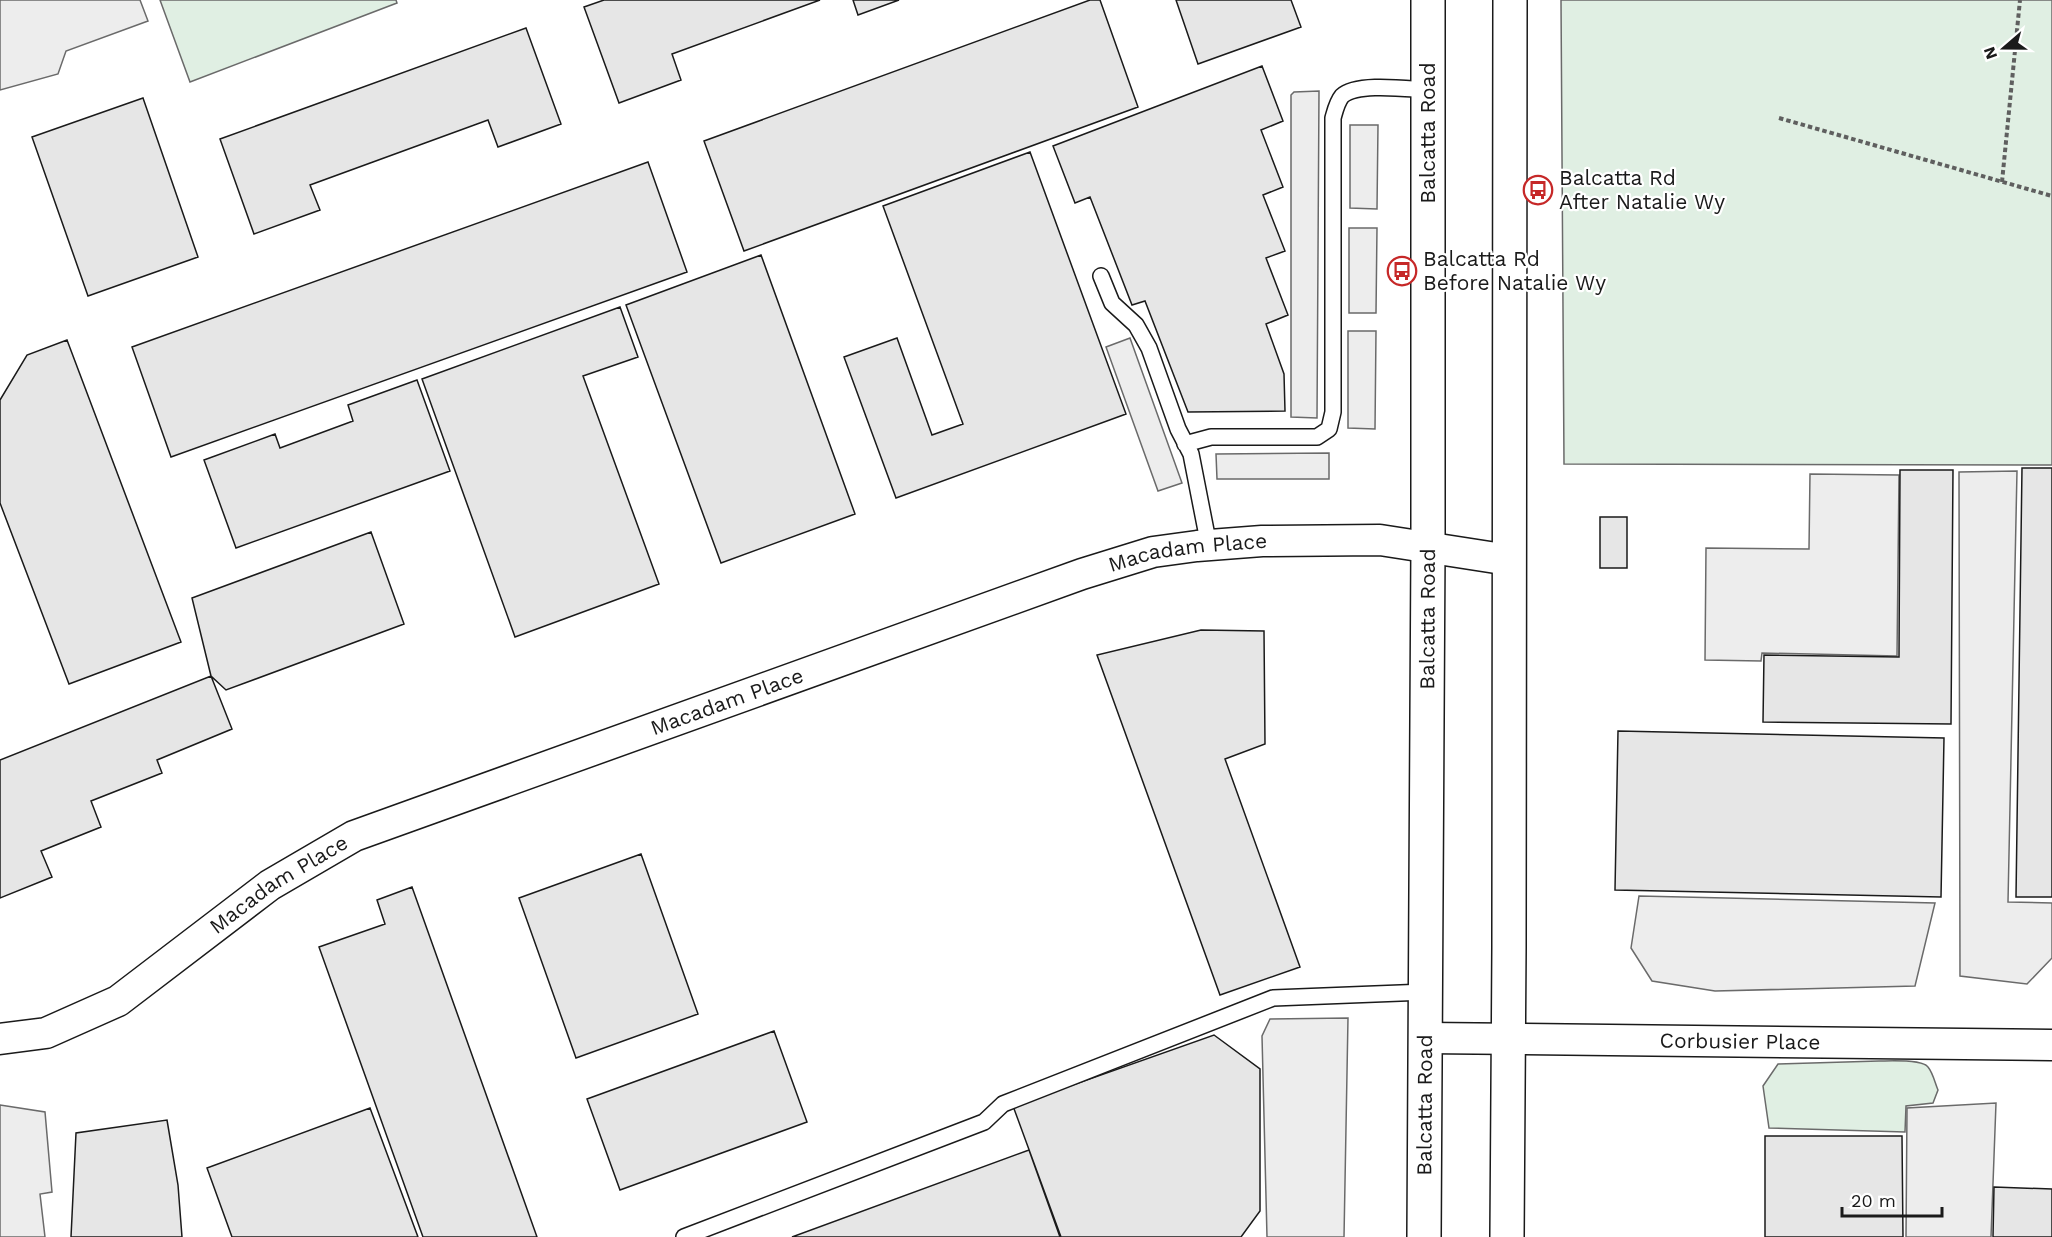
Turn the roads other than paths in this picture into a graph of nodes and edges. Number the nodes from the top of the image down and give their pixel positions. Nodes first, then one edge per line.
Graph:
1 (1428, 0) edge
2 (1510, 0) edge
3 (1428, 90) junction
4 (1101, 276) dead end
5 (1185, 444) junction
6 (1209, 546) junction
7 (1428, 546) junction
8 (1509, 560) junction
9 (1426, 992) junction
10 (1426, 1038) junction
11 (0, 1039) edge
12 (1508, 1039) junction
13 (2052, 1045) edge
14 (684, 1237) edge
15 (1424, 1237) edge
16 (1507, 1237) edge

1 - 3 main road, Balcatta Road
2 - 8 main road
3 - 5 lane
3 - 7 main road, Balcatta Road
4 - 5 lane
5 - 6 lane
6 - 7 street, Macadam Place
6 - 11 street, Macadam Place
7 - 8 street, Macadam Place
7 - 9 main road, Balcatta Road
8 - 12 main road
9 - 10 main road, Balcatta Road
9 - 14 lane
10 - 12 street, Corbusier Place
10 - 15 main road, Balcatta Road
12 - 13 street, Corbusier Place
12 - 16 main road

